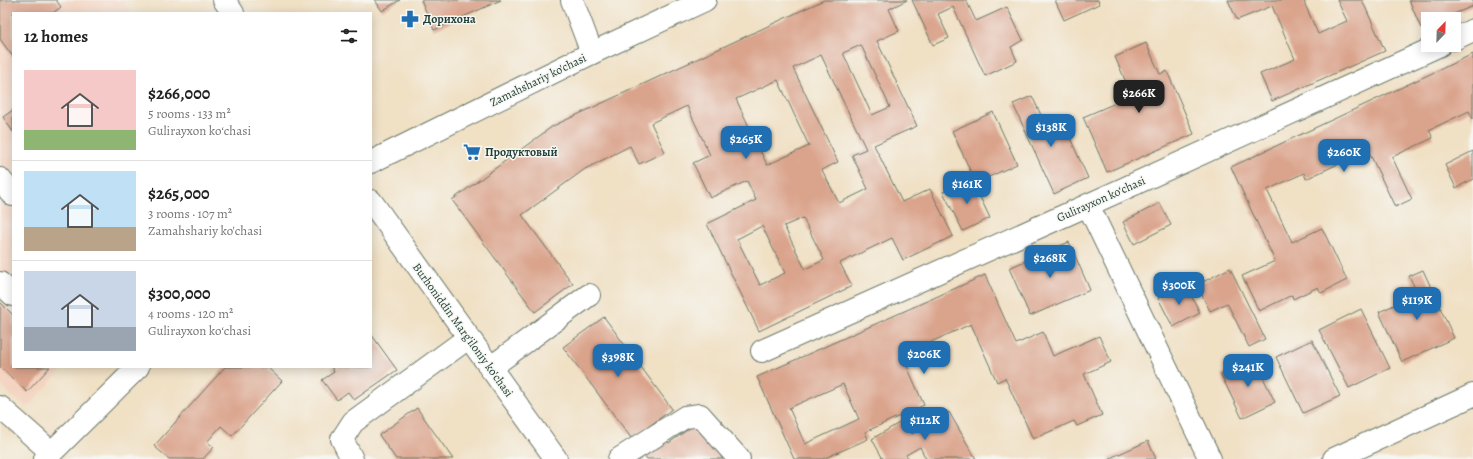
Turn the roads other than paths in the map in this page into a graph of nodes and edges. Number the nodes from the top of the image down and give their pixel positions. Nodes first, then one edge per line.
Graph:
1 (224, 0) edge
2 (572, 0) edge
3 (705, 0) edge
4 (232, 12) edge
5 (1473, 30) edge
6 (1461, 36) edge
7 (1425, 52) edge
8 (592, 54) junction
9 (372, 162) edge
10 (0, 179) edge
11 (12, 194) edge
12 (372, 202) edge
13 (1088, 205) junction
14 (0, 283) edge
15 (12, 294) edge
16 (589, 296) dead end
17 (468, 338) junction
18 (762, 352) dead end
19 (137, 368) edge
20 (490, 368) junction
21 (1473, 395) edge
22 (0, 407) edge
23 (48, 456) edge
24 (352, 459) edge
25 (556, 459) edge
26 (619, 459) edge
27 (739, 459) edge
28 (1210, 459) edge
29 (1334, 459) edge

1 - 4 street
2 - 8 street
3 - 8 street, Zamahshariy ko'chasi
5 - 6 street
7 - 13 street, Gulirayxon koʻchasi
8 - 9 street, Zamahshariy ko'chasi
10 - 11 street
12 - 17 street, Burhoniddin Marg'iloniy ko'chasi
13 - 18 street, Gulirayxon koʻchasi
13 - 28 street
14 - 15 street
16 - 20 street
17 - 20 street, Burhoniddin Marg'iloniy ko'chasi
17 - 24 street
19 - 23 street
20 - 25 street, Burhoniddin Marg'iloniy ko'chasi
21 - 29 street
22 - 23 street
26 - 27 street

